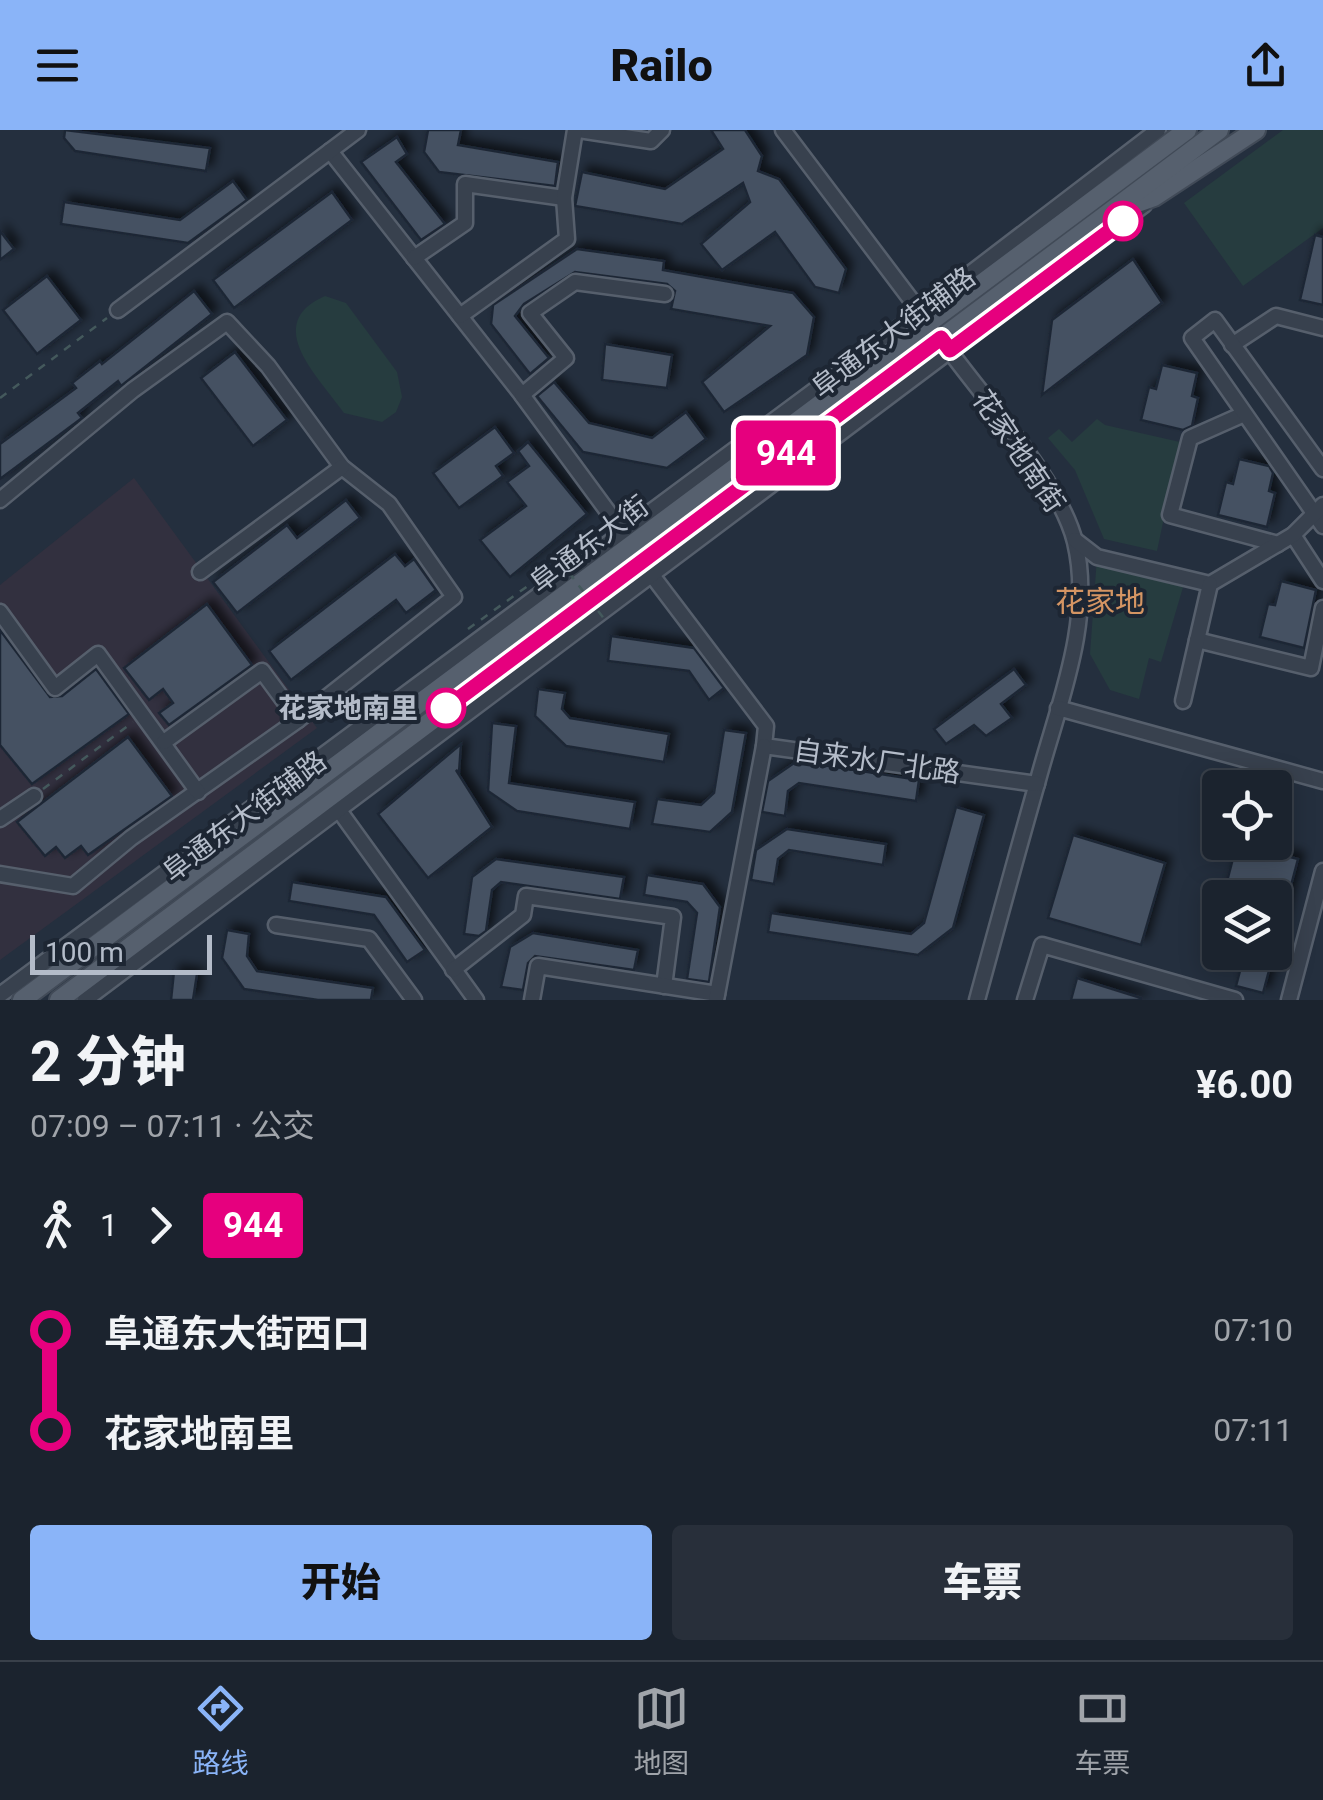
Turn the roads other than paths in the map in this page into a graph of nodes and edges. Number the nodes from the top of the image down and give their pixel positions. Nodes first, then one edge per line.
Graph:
1 (358, 130) edge
2 (577, 130) edge
3 (662, 130) edge
4 (783, 130) edge
5 (1158, 130) edge
6 (1188, 130) edge
7 (1219, 130) edge
8 (1256, 130) edge
9 (330, 151) junction
10 (1154, 197) junction
11 (564, 198) junction
12 (1113, 212) junction
13 (414, 258) junction
14 (665, 294) dead end
15 (118, 310) road end
16 (460, 316) junction
17 (1323, 328) edge
18 (935, 331) junction
19 (1232, 344) junction
20 (522, 395) junction
21 (1244, 414) junction
22 (342, 467) junction
23 (1323, 469) edge
24 (0, 500) edge
25 (1320, 515) edge
26 (1293, 536) junction
27 (1074, 540) junction
28 (1278, 544) junction
29 (637, 554) junction
30 (200, 572) dead end
31 (1323, 582) edge
32 (1210, 584) junction
33 (1323, 608) edge
34 (0, 612) edge
35 (1197, 640) junction
36 (1183, 701) dead end
37 (1058, 708) junction
38 (298, 720) junction
39 (164, 742) junction
40 (764, 746) junction
41 (1323, 781) edge
42 (1037, 784) junction
43 (198, 792) junction
44 (34, 796) road end
45 (332, 802) junction
46 (0, 819) edge
47 (1323, 871) edge
48 (0, 874) edge
49 (276, 926) dead end
50 (453, 970) junction
51 (664, 986) junction
52 (0, 995) edge
53 (716, 997) edge
54 (22, 1000) edge
55 (59, 1000) edge
56 (85, 1000) edge
57 (414, 1000) edge
58 (476, 1000) edge
59 (532, 1000) edge
60 (977, 1000) edge
61 (1026, 1000) edge
62 (1235, 1000) edge
63 (1289, 1000) edge

1 - 9 street
2 - 3 street
2 - 11 street
4 - 18 street, 花家地南街
5 - 18 street, 阜通东大街辅路
6 - 18 main road, 阜通东大街
7 - 12 main road, 阜通东大街
8 - 10 main road
9 - 13 street, 自来水厂北路
9 - 15 street
10 - 12 main road
10 - 18 street, 阜通东大街辅路
11 - 13 street
11 - 16 street
12 - 18 main road, 阜通东大街
13 - 16 street, 自来水厂北路
14 - 20 street
16 - 20 street, 自来水厂北路
17 - 19 street
18 - 27 street, 花家地南街
18 - 29 main road, 阜通东大街
18 - 29 street, 阜通东大街辅路
19 - 21 street
19 - 23 street
20 - 29 street, 自来水厂北路
21 - 25 street
21 - 28 street
22 - 24 street
22 - 30 street
22 - 38 street
25 - 26 street
26 - 28 street
26 - 31 street
27 - 32 street
27 - 37 street, 花家地南街
28 - 32 street
29 - 40 street, 自来水厂北路
29 - 45 main road, 阜通东大街
29 - 52 street, 阜通东大街辅路
29 - 54 main road, 阜通东大街
32 - 35 street
33 - 35 street
34 - 39 street
35 - 36 street
37 - 41 street
37 - 42 street, 花家地南街
38 - 39 street
38 - 43 street
39 - 43 street
40 - 42 street, 自来水厂北路
40 - 53 street
42 - 60 street, 花家地南街
43 - 48 street
44 - 46 street
45 - 50 street
45 - 55 main road, 阜通东大街
45 - 56 street, 阜通东大街辅路
47 - 63 street
49 - 57 street
50 - 51 street
50 - 58 street
51 - 53 street
51 - 59 street
61 - 62 street

